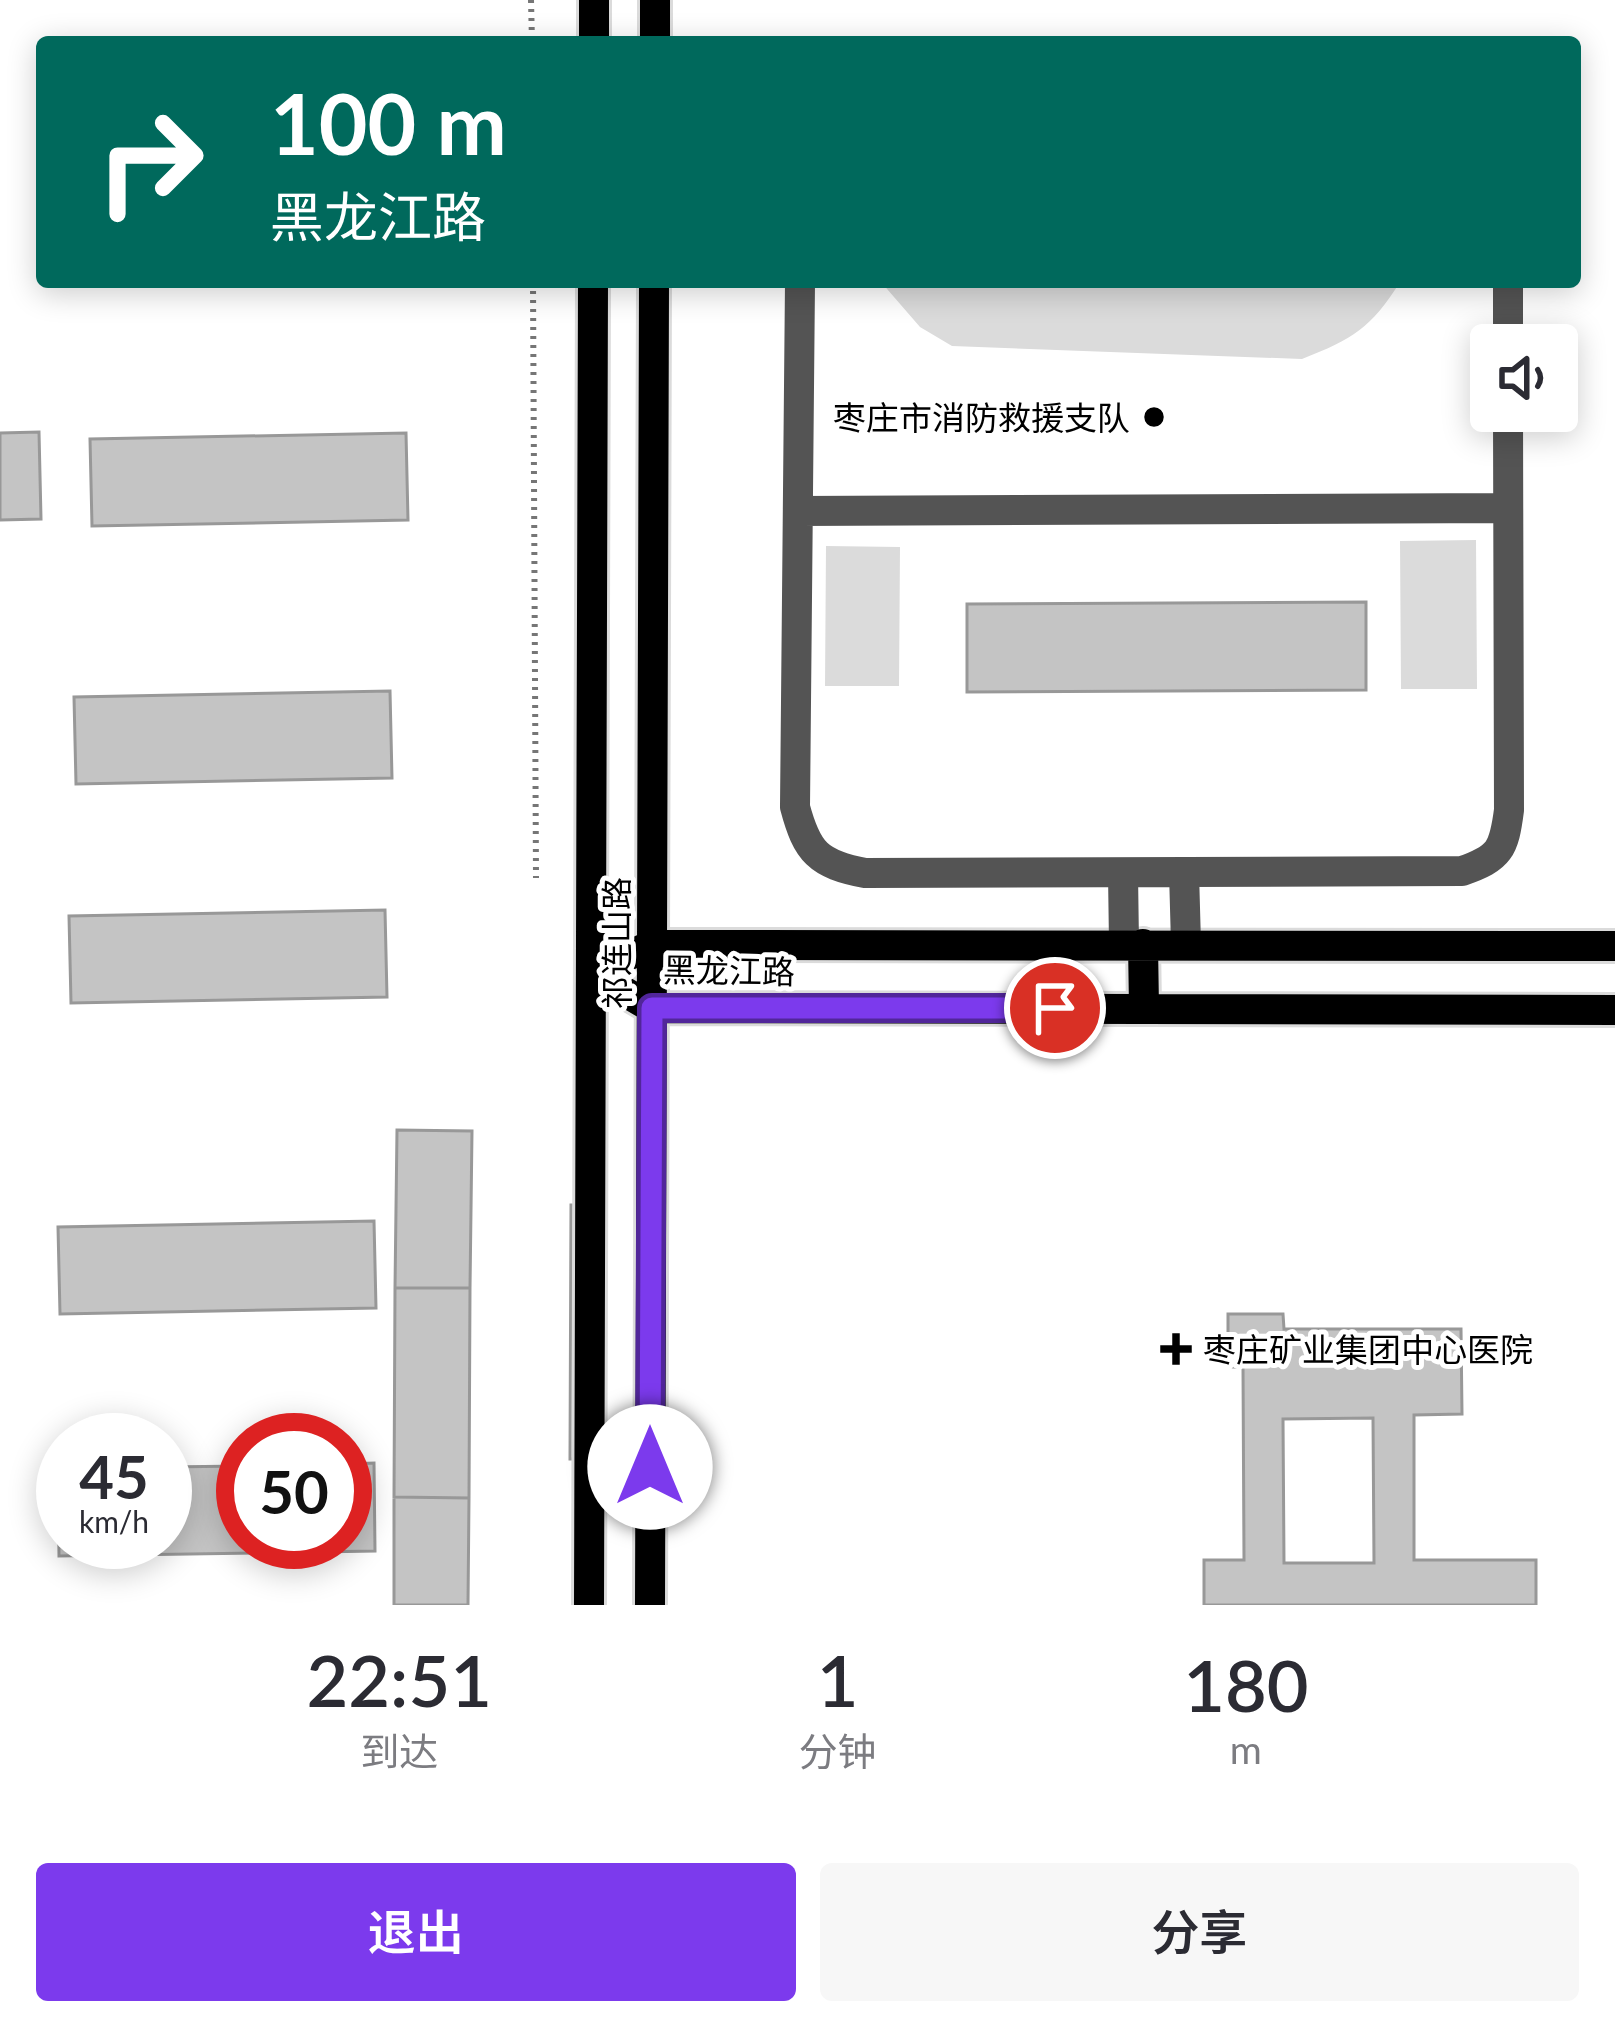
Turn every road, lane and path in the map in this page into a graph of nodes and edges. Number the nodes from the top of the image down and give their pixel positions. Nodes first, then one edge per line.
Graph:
1 (531, 0) edge
2 (594, 0) edge
3 (655, 0) edge
4 (532, 36) edge
5 (594, 36) edge
6 (655, 36) edge
7 (533, 288) edge
8 (593, 288) edge
9 (654, 288) edge
10 (800, 288) edge
11 (1508, 288) edge
12 (1508, 324) edge
13 (1508, 432) edge
14 (1508, 508) junction
15 (799, 512) junction
16 (1123, 872) junction
17 (1184, 872) junction
18 (536, 878) dead end
19 (1133, 944) junction
20 (1186, 944) junction
21 (652, 945) junction
22 (1615, 946) edge
23 (591, 972) junction
24 (652, 1008) junction
25 (1144, 1008) junction
26 (1615, 1010) edge
27 (590, 1605) edge
28 (650, 1605) edge

1 - 4 path
2 - 5 main road
3 - 6 main road
7 - 18 path
8 - 23 main road, 祁连山路
9 - 21 main road, 祁连山路
10 - 15 lane
11 - 12 lane
13 - 14 lane
14 - 15 lane
14 - 17 lane
15 - 16 lane
16 - 17 lane
16 - 19 lane
17 - 20 lane
19 - 20 main road, 黑龙江路
19 - 21 main road, 黑龙江路
19 - 25 main road
20 - 22 main road, 黑龙江路
21 - 23 main road, 黑龙江路
21 - 24 main road, 祁连山路
23 - 24 main road, 黑龙江路
23 - 27 main road, 祁连山路
24 - 25 main road, 黑龙江路
24 - 28 main road, 祁连山路
25 - 26 main road, 黑龙江路

